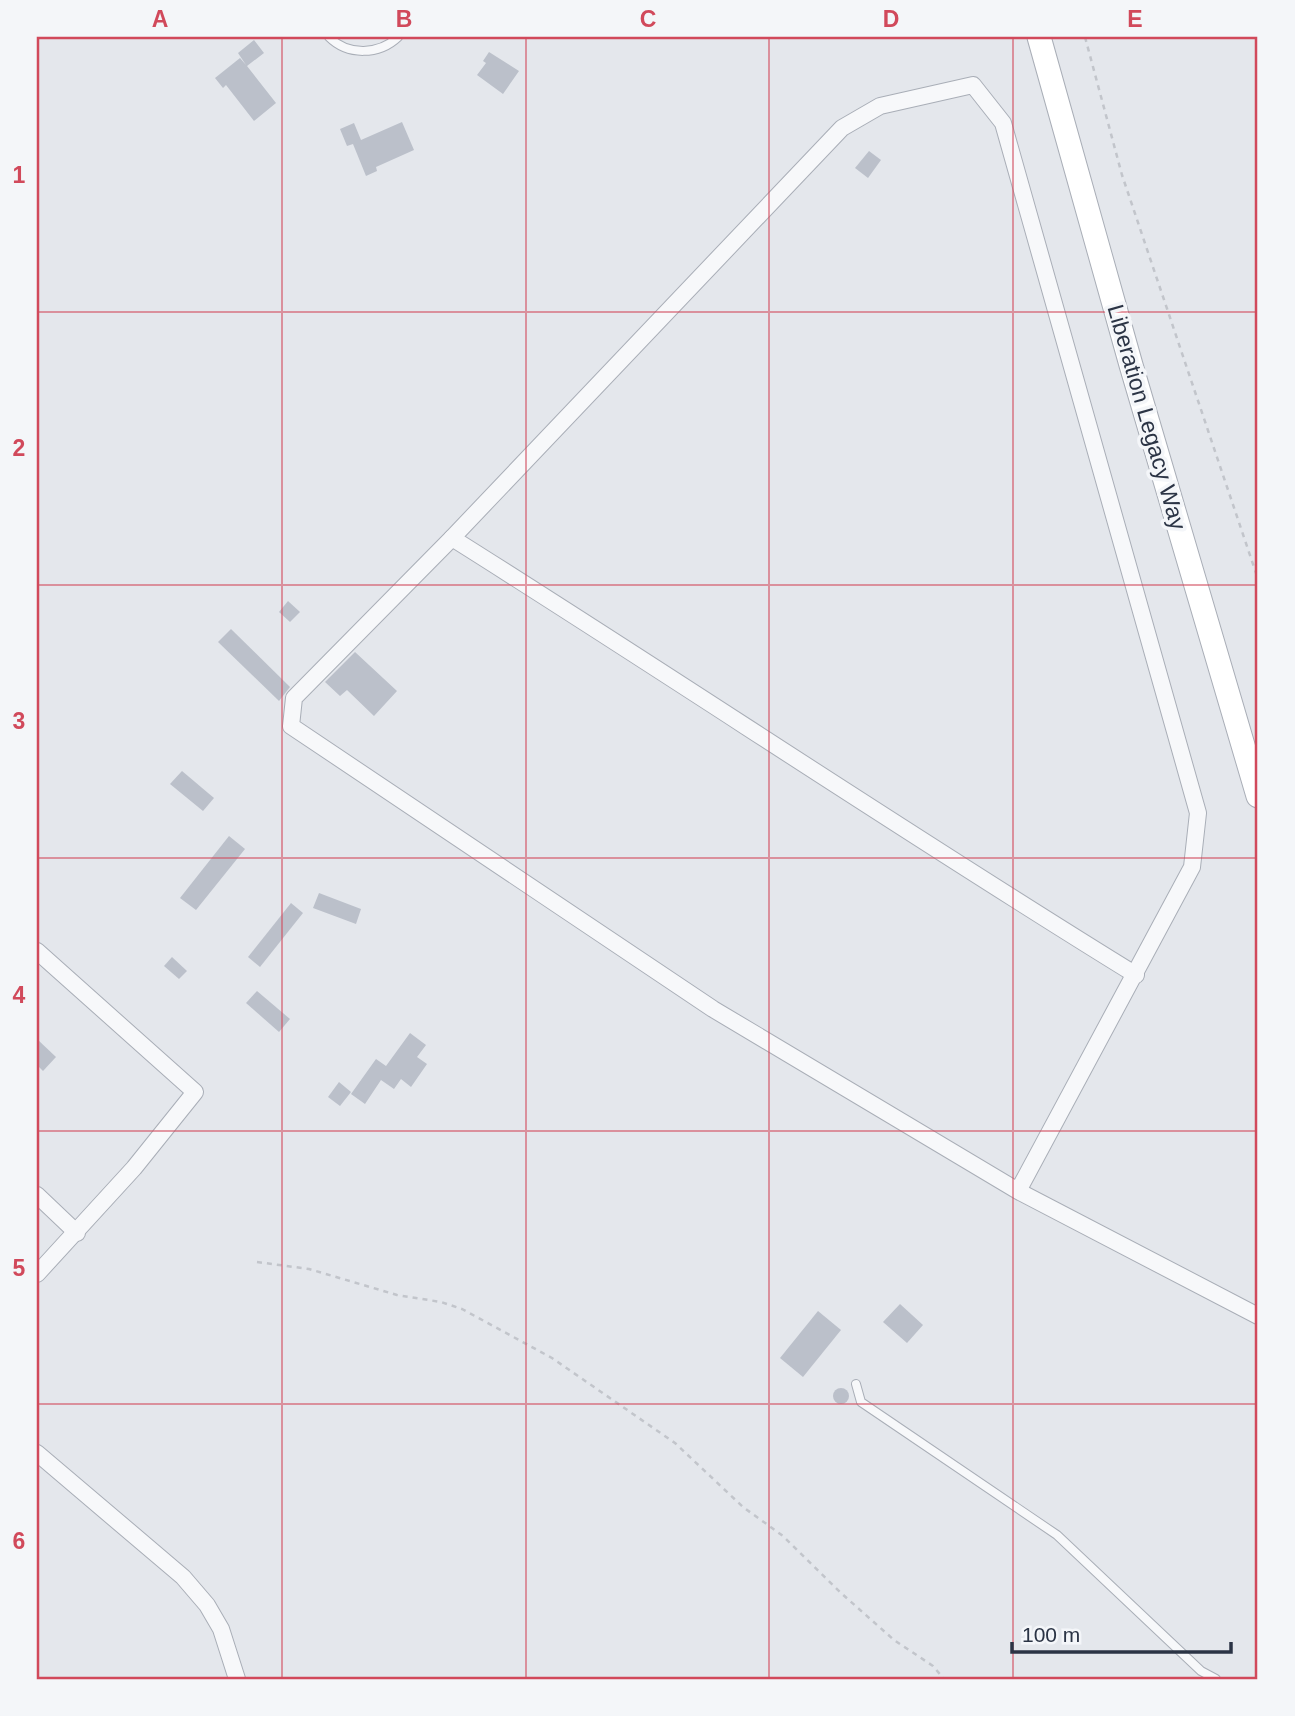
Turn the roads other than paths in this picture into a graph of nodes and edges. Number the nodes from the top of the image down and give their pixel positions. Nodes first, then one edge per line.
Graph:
1 (329, 37) edge
2 (398, 37) edge
3 (1039, 37) edge
4 (452, 538) junction
5 (1258, 796) edge
6 (37, 951) edge
7 (1136, 975) junction
8 (1018, 1191) junction
9 (37, 1195) edge
10 (77, 1233) junction
11 (37, 1274) edge
12 (1258, 1316) edge
13 (856, 1384) dead end
14 (37, 1453) edge
15 (237, 1679) edge
16 (1216, 1679) edge

1 - 2 lane
3 - 5 main road, Liberation Legacy Way
4 - 7 street
4 - 7 street
4 - 8 street
6 - 10 street
7 - 8 street
8 - 12 street
9 - 10 street
10 - 11 street
13 - 16 lane
14 - 15 street

